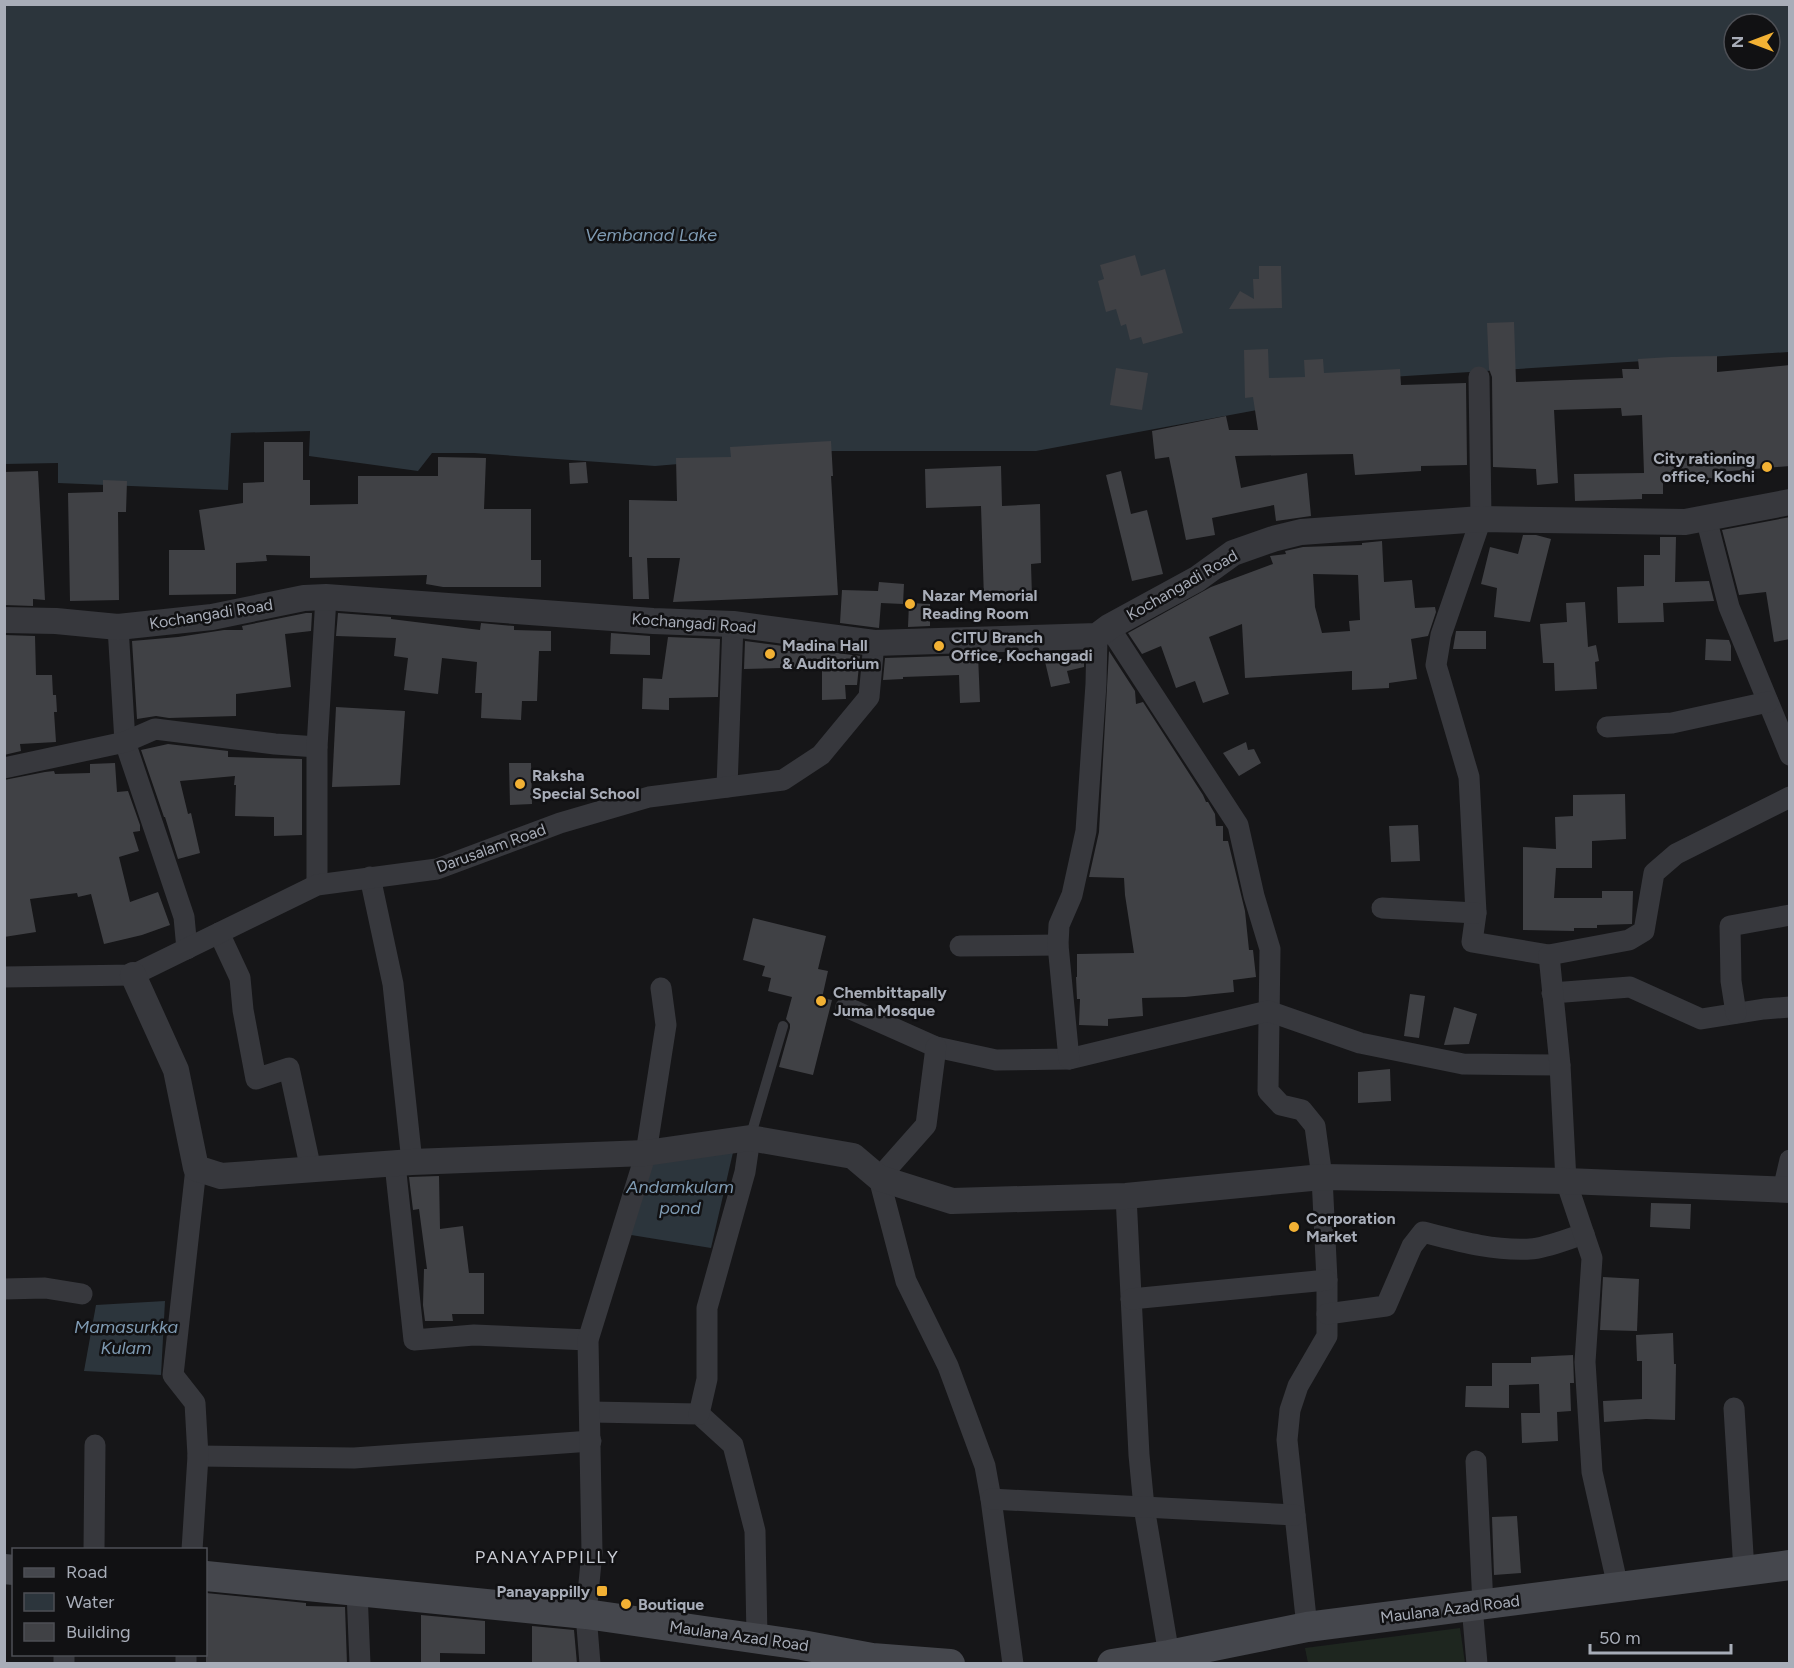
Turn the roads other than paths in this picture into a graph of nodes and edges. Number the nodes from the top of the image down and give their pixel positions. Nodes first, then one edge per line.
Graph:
1 (1479, 377) dead end
2 (1790, 502) edge
3 (1706, 518) junction
4 (1481, 519) junction
5 (326, 597) junction
6 (4, 620) edge
7 (733, 624) junction
8 (118, 627) junction
9 (1103, 632) junction
10 (874, 643) junction
11 (1768, 702) junction
12 (1606, 727) dead end
13 (125, 742) junction
14 (318, 747) junction
15 (1790, 755) edge
16 (4, 768) edge
17 (727, 787) junction
18 (1790, 796) edge
19 (370, 877) junction
20 (318, 885) junction
21 (1382, 908) dead end
22 (1476, 913) junction
23 (1790, 915) edge
24 (219, 933) junction
25 (1058, 945) junction
26 (960, 946) dead end
27 (187, 949) junction
28 (1549, 955) junction
29 (133, 975) junction
30 (4, 977) edge
31 (661, 988) dead end
32 (1552, 993) junction
33 (846, 1007) dead end
34 (1790, 1007) edge
35 (1268, 1011) junction
36 (1736, 1013) junction
37 (783, 1026) dead end
38 (936, 1047) junction
39 (1069, 1059) junction
40 (1560, 1065) junction
41 (750, 1138) junction
42 (646, 1153) junction
43 (1790, 1160) edge
44 (404, 1163) junction
45 (196, 1168) junction
46 (311, 1170) junction
47 (1322, 1177) junction
48 (879, 1178) junction
49 (1566, 1181) junction
50 (1786, 1190) edge
51 (1126, 1196) junction
52 (1584, 1234) junction
53 (1327, 1280) junction
54 (4, 1289) edge
55 (82, 1294) dead end
56 (1131, 1299) junction
57 (1327, 1314) junction
58 (588, 1340) junction
59 (1734, 1408) dead end
60 (591, 1412) junction
61 (699, 1414) junction
62 (591, 1441) junction
63 (95, 1445) dead end
64 (198, 1456) junction
65 (1476, 1461) dead end
66 (991, 1499) junction
67 (1144, 1507) junction
68 (1295, 1515) junction
69 (94, 1548) edge
70 (192, 1548) edge
71 (1744, 1571) junction
72 (1789, 1572) edge
73 (207, 1576) edge
74 (1618, 1587) junction
75 (357, 1591) junction
76 (1478, 1606) junction
77 (586, 1614) junction
78 (1307, 1627) junction
79 (757, 1638) junction
80 (1181, 1656) edge
81 (360, 1664) edge
82 (590, 1664) edge
83 (950, 1664) edge
84 (1013, 1664) edge
85 (1112, 1664) edge
86 (1477, 1664) edge

1 - 4 street
2 - 3 street, Kochangadi Road
3 - 4 street, Kochangadi Road
3 - 11 street
4 - 9 street, Kochangadi Road
4 - 22 street
5 - 7 street, Kochangadi Road
5 - 8 street, Kochangadi Road
5 - 14 street
6 - 8 street, Kochangadi Road
7 - 10 street, Kochangadi Road
7 - 17 street
8 - 13 street
9 - 10 street, Kochangadi Road
9 - 25 street
9 - 35 street
10 - 17 street, Darusalam Road
11 - 12 street
11 - 15 street
13 - 14 street
13 - 16 street
13 - 27 street
14 - 20 street
17 - 19 street, Darusalam Road
18 - 28 street
19 - 20 street, Darusalam Road
19 - 44 street
20 - 24 street, Darusalam Road
21 - 22 street
22 - 28 street
23 - 36 street
24 - 27 street, Darusalam Road
24 - 46 street
25 - 26 street
25 - 39 street
27 - 29 street, Darusalam Road
28 - 32 street
29 - 30 street, Darusalam Road
29 - 45 street
31 - 42 street
32 - 36 street
32 - 40 street
33 - 38 street
34 - 36 street
35 - 39 street
35 - 40 street
35 - 47 street
37 - 41 lane
38 - 39 street
38 - 48 street
40 - 49 street
41 - 42 street
41 - 48 street
41 - 61 street
42 - 44 street
42 - 58 street
43 - 50 street
44 - 46 street
44 - 58 street
45 - 46 street
45 - 64 street
47 - 49 street
47 - 51 street
47 - 53 street
48 - 51 street
48 - 66 street
49 - 50 street
49 - 52 street
51 - 56 street
52 - 57 street
52 - 74 street
53 - 56 street
53 - 57 street
54 - 55 street
56 - 67 street
57 - 68 street
58 - 60 street
59 - 71 street
60 - 61 street
60 - 62 street
61 - 79 street
62 - 64 street
62 - 77 street
63 - 69 street
64 - 70 street
65 - 76 street
66 - 67 street
66 - 84 street
67 - 68 street
67 - 80 street
68 - 78 street
71 - 72 main road, Maulana Azad Road
71 - 74 main road, Maulana Azad Road
73 - 75 main road, Maulana Azad Road
74 - 76 main road, Maulana Azad Road
75 - 77 main road, Maulana Azad Road
75 - 81 street
76 - 78 main road, Maulana Azad Road
76 - 86 street
77 - 79 main road, Maulana Azad Road
77 - 82 street
78 - 80 main road, Maulana Azad Road
79 - 83 main road, Maulana Azad Road
80 - 85 main road, Maulana Azad Road

